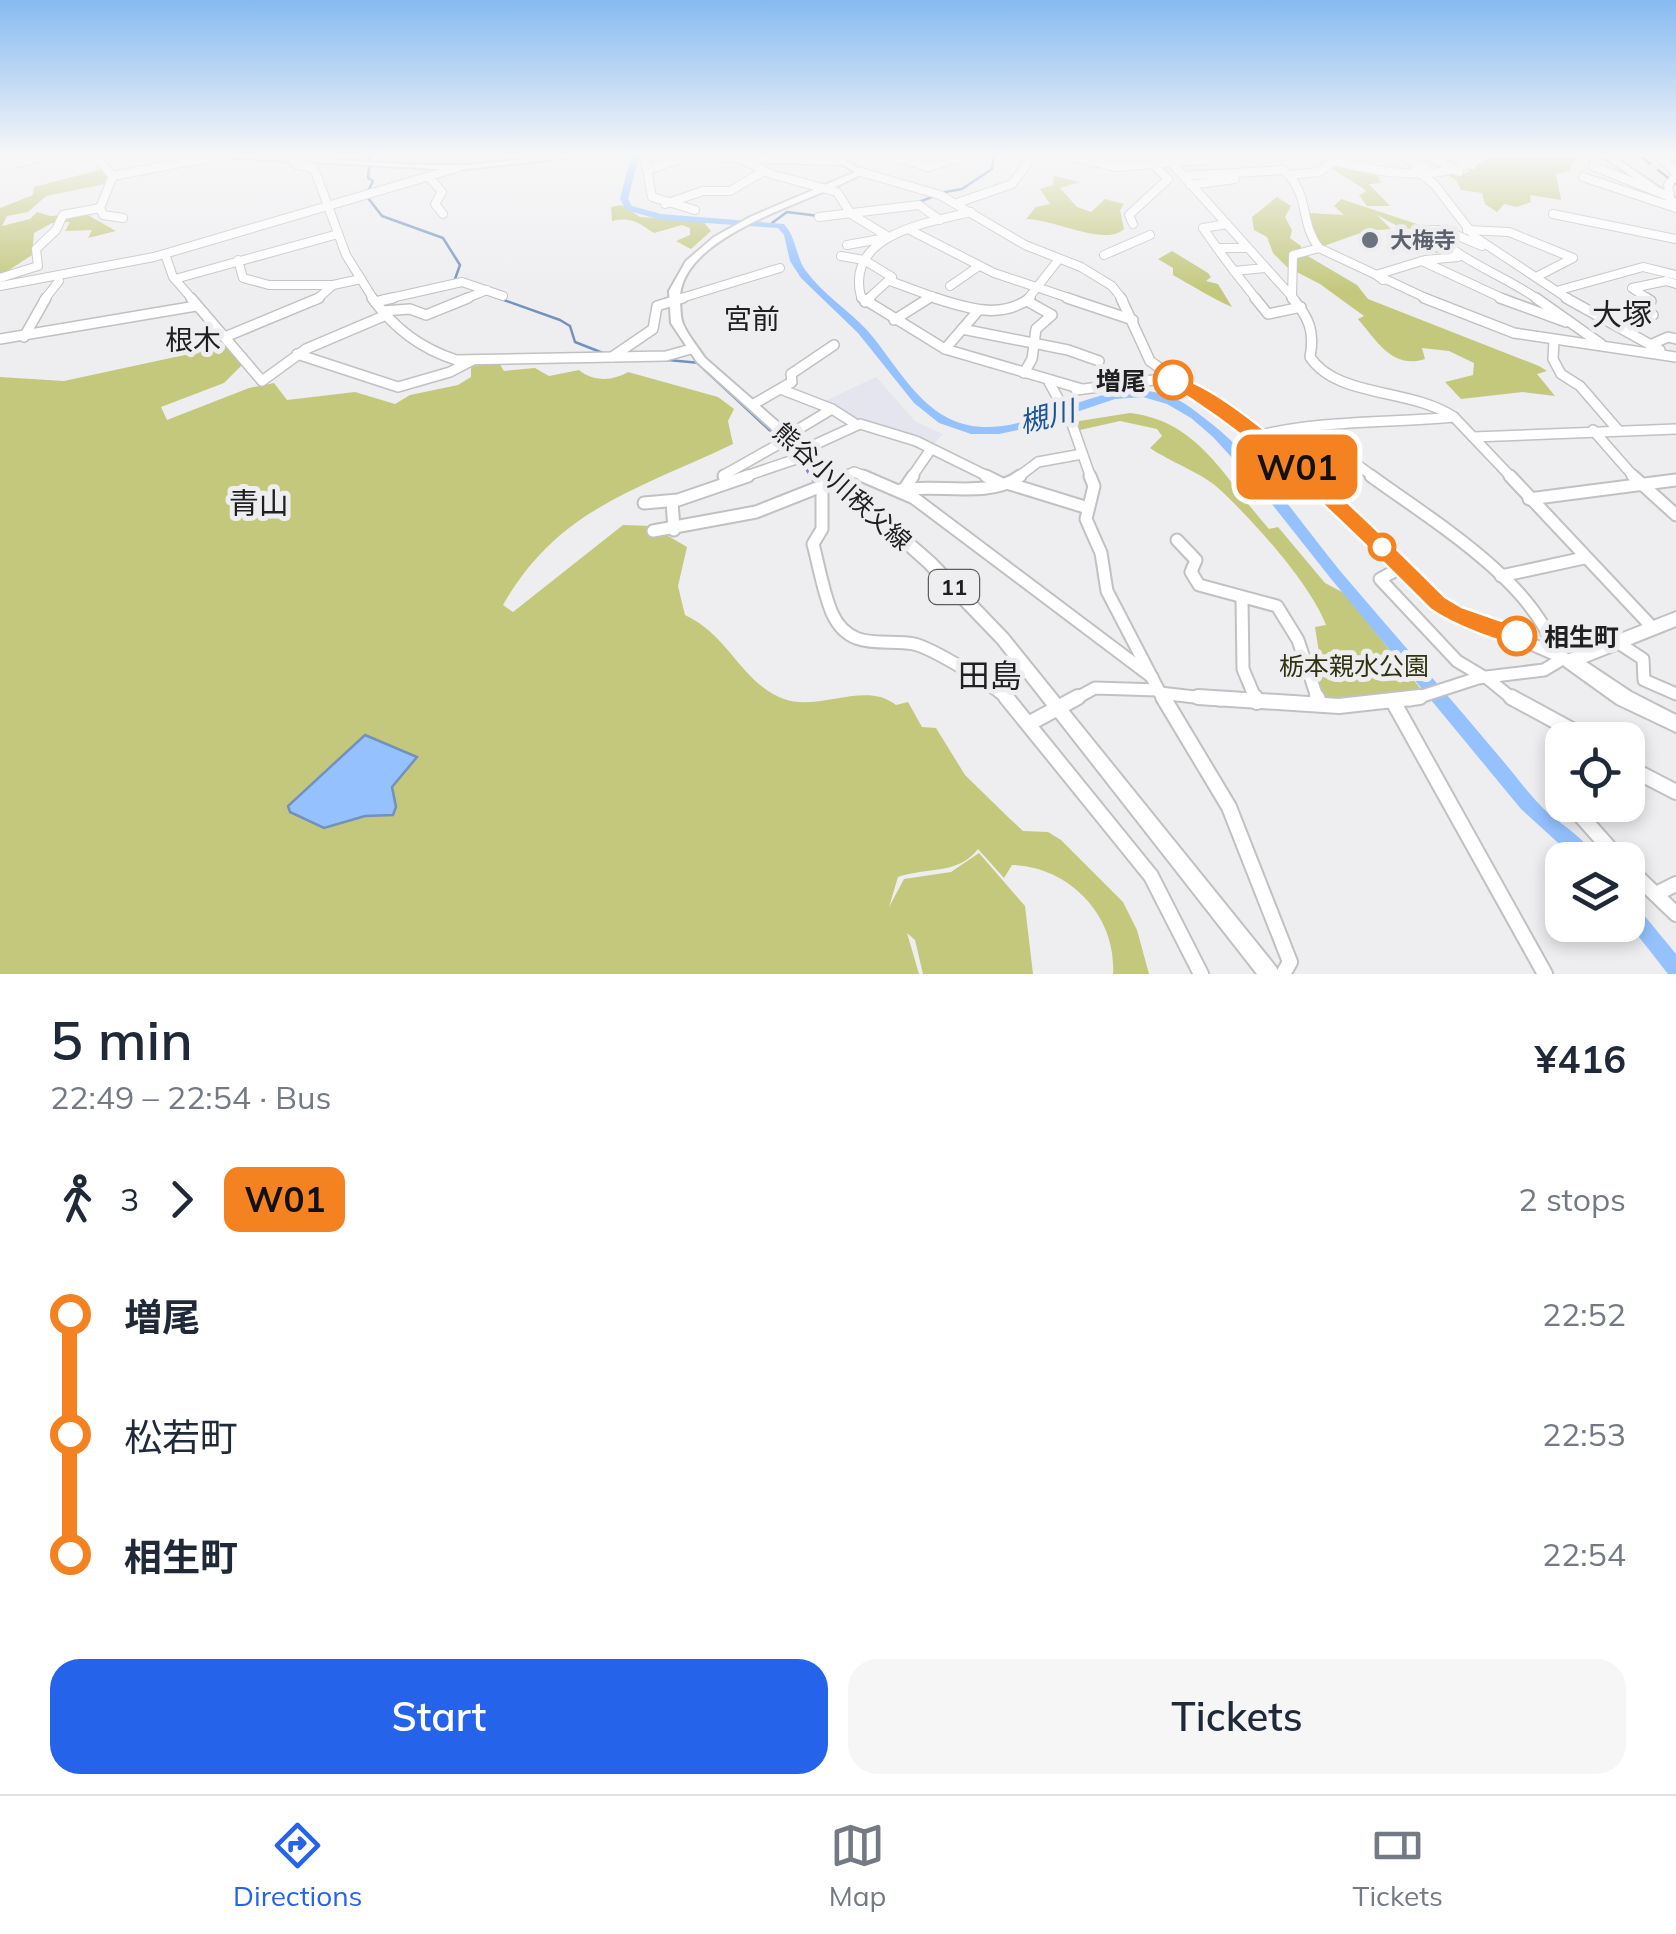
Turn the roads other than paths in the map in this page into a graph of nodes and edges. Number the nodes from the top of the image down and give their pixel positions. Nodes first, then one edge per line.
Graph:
1 (103, 201) edge
2 (325, 201) edge
3 (354, 201) edge
4 (436, 201) edge
5 (660, 201) edge
6 (671, 201) edge
7 (797, 201) edge
8 (844, 201) edge
9 (951, 201) edge
10 (962, 201) edge
11 (1143, 201) edge
12 (1206, 201) edge
13 (1304, 201) edge
14 (1448, 201) edge
15 (956, 203) junction
16 (664, 204) junction
17 (100, 208) junction
18 (326, 210) junction
19 (695, 210) dead end
20 (971, 212) junction
21 (443, 214) dead end
22 (851, 214) junction
23 (1553, 214) dead end
24 (820, 217) dead end
25 (123, 218) dead end
26 (940, 220) junction
27 (1133, 224) dead end
28 (1226, 224) junction
29 (907, 229) junction
30 (1467, 230) junction
31 (338, 234) junction
32 (1150, 235) dead end
33 (884, 238) junction
34 (1676, 238) edge
35 (847, 245) dead end
36 (1488, 246) junction
37 (1217, 248) junction
38 (1248, 248) junction
39 (1319, 248) junction
40 (166, 254) junction
41 (1104, 255) dead end
42 (841, 256) dead end
43 (1059, 259) junction
44 (238, 260) junction
45 (864, 260) junction
46 (1422, 261) junction
47 (979, 266) junction
48 (780, 268) dead end
49 (1265, 268) junction
50 (1234, 271) junction
51 (1538, 276) junction
52 (1676, 276) edge
53 (0, 278) edge
54 (175, 279) junction
55 (361, 279) junction
56 (59, 281) junction
57 (890, 281) junction
58 (1386, 284) junction
59 (1676, 284) edge
60 (333, 285) junction
61 (0, 286) edge
62 (950, 286) dead end
63 (1037, 286) junction
64 (488, 290) junction
65 (1560, 290) junction
66 (503, 296) dead end
67 (932, 296) junction
68 (1292, 298) junction
69 (1028, 300) junction
70 (375, 302) junction
71 (672, 302) junction
72 (865, 302) junction
73 (196, 306) junction
74 (1301, 307) junction
75 (977, 312) junction
76 (384, 313) junction
77 (1653, 315) dead end
78 (894, 320) junction
79 (1133, 320) junction
80 (1566, 322) junction
81 (962, 329) junction
82 (1586, 334) junction
83 (24, 337) junction
84 (225, 337) junction
85 (0, 338) edge
86 (1676, 339) edge
87 (1554, 340) junction
88 (1035, 343) junction
89 (834, 345) dead end
90 (1650, 345) junction
91 (1603, 346) junction
92 (691, 349) junction
93 (945, 349) junction
94 (297, 354) junction
95 (1672, 356) edge
96 (612, 357) junction
97 (474, 360) junction
98 (1099, 361) dead end
99 (1024, 373) junction
100 (1169, 378) junction
101 (1049, 382) junction
102 (777, 390) junction
103 (1082, 390) junction
104 (1058, 399) junction
105 (752, 405) junction
106 (832, 409) junction
107 (1454, 417) junction
108 (854, 423) junction
109 (1308, 427) junction
110 (1594, 430) junction
111 (1618, 430) junction
112 (1676, 430) edge
113 (1256, 436) junction
114 (1473, 437) junction
115 (788, 438) junction
116 (931, 448) junction
117 (806, 452) junction
118 (1082, 454) junction
119 (1676, 480) edge
120 (838, 481) junction
121 (727, 482) junction
122 (1005, 483) junction
123 (1640, 484) junction
124 (903, 489) junction
125 (822, 490) junction
126 (1529, 498) junction
127 (672, 501) junction
128 (644, 502) dead end
129 (1086, 514) junction
130 (1676, 514) edge
131 (674, 530) junction
132 (653, 531) dead end
133 (1177, 540) dead end
134 (1584, 558) junction
135 (1402, 567) junction
136 (1500, 576) junction
137 (1242, 599) junction
138 (1676, 619) edge
139 (1651, 626) junction
140 (1616, 641) junction
141 (1563, 657) junction
142 (1152, 676) junction
143 (1485, 677) junction
144 (1159, 692) junction
145 (1676, 694) edge
146 (1258, 702) junction
147 (1394, 702) junction
148 (1319, 703) junction
149 (1058, 706) junction
150 (1553, 722) edge
151 (1030, 724) junction
152 (1676, 724) edge
153 (1645, 776) edge
154 (1676, 792) edge
155 (1586, 822) edge
156 (1604, 842) edge
157 (1645, 884) edge
158 (1676, 884) edge
159 (1656, 894) junction
160 (1676, 914) edge
161 (1201, 974) edge
162 (1269, 974) edge
163 (1283, 974) edge
164 (1546, 974) edge

1 - 17 street
2 - 18 street
3 - 18 street
4 - 21 street
5 - 16 street
6 - 16 street
7 - 71 main road
8 - 22 street
9 - 15 street
10 - 15 street
11 - 27 street
12 - 28 street
13 - 39 street
14 - 30 street
15 - 20 street
16 - 19 street
17 - 25 street
17 - 53 street
18 - 31 street
18 - 40 street
20 - 26 street
20 - 43 street
22 - 24 street
22 - 26 street
22 - 33 street
23 - 34 street
26 - 29 street
28 - 37 street
28 - 38 street
29 - 33 street
29 - 47 street
30 - 36 street
30 - 51 street
31 - 44 street
31 - 55 street
32 - 41 street
33 - 35 street
33 - 45 street
36 - 51 street
36 - 82 street
37 - 38 street
37 - 50 street
38 - 49 street
39 - 58 street
39 - 68 street
40 - 54 street
40 - 56 street
42 - 45 street
43 - 63 street
43 - 79 street
44 - 54 street
44 - 60 street
45 - 57 street
45 - 72 street
46 - 58 street
46 - 80 street
46 - 80 street
47 - 62 street
47 - 63 street
48 - 71 street
49 - 50 street
49 - 68 street
50 - 74 street
51 - 65 street
52 - 65 street
54 - 73 street
55 - 60 street
55 - 70 street
56 - 61 street
56 - 83 street
57 - 67 street
57 - 72 street
58 - 87 street
59 - 77 street
60 - 84 street
63 - 69 street
63 - 79 street
64 - 66 street
64 - 70 street
64 - 76 street
65 - 90 street
67 - 75 street
67 - 78 street
68 - 74 street
69 - 75 street
69 - 88 street
70 - 76 street
71 - 92 main road, 熊谷小川秩父線 / 11
71 - 96 street
72 - 78 street
73 - 83 street
73 - 84 street
74 - 107 street
75 - 81 street
76 - 94 street
76 - 97 street
78 - 93 street
79 - 100 street
80 - 82 street
81 - 88 street
81 - 93 street
82 - 91 street
83 - 85 street
84 - 94 street
86 - 90 street
87 - 91 street
87 - 111 street
88 - 98 street
88 - 99 street
89 - 102 street
90 - 95 street
91 - 95 street
92 - 96 street
92 - 105 main road, 熊谷小川秩父線 / 11
93 - 99 street
94 - 97 street
96 - 97 street
99 - 101 street
100 - 103 street
100 - 113 street
101 - 103 street
101 - 104 street
102 - 105 street
102 - 106 street
103 - 104 street
104 - 118 street
105 - 115 main road, 熊谷小川秩父線 / 11
106 - 108 street
106 - 115 street
107 - 109 street
107 - 114 street
108 - 116 street
108 - 117 street
109 - 113 street
109 - 136 street
110 - 111 street
110 - 114 street
110 - 123 street
111 - 112 street
113 - 135 street
114 - 126 street
115 - 117 main road, 熊谷小川秩父線 / 11
115 - 121 street
116 - 122 street
116 - 124 street
117 - 120 main road, 熊谷小川秩父線 / 11
117 - 121 street
118 - 122 street
118 - 129 street
119 - 123 street
120 - 124 street
120 - 125 street
120 - 149 main road, 熊谷小川秩父線 / 11
121 - 127 street
122 - 124 street
122 - 129 street
123 - 126 street
123 - 130 street
124 - 142 street
125 - 131 street
125 - 151 street
126 - 134 street
127 - 128 street
127 - 131 street
129 - 142 street
131 - 132 street
133 - 137 street
134 - 136 street
134 - 139 street
135 - 141 street
135 - 143 street
136 - 141 street
137 - 146 street
137 - 148 street
138 - 139 highway
139 - 140 highway
140 - 141 highway
140 - 145 street
141 - 143 street
141 - 152 highway
142 - 144 street
143 - 147 street
143 - 150 street
144 - 146 street
144 - 149 street
144 - 163 street
146 - 148 street
147 - 148 street
147 - 164 street
149 - 151 street
149 - 162 main road, 熊谷小川秩父線 / 11
151 - 161 street
153 - 154 street
155 - 156 street
157 - 159 street
158 - 159 street
159 - 160 street

